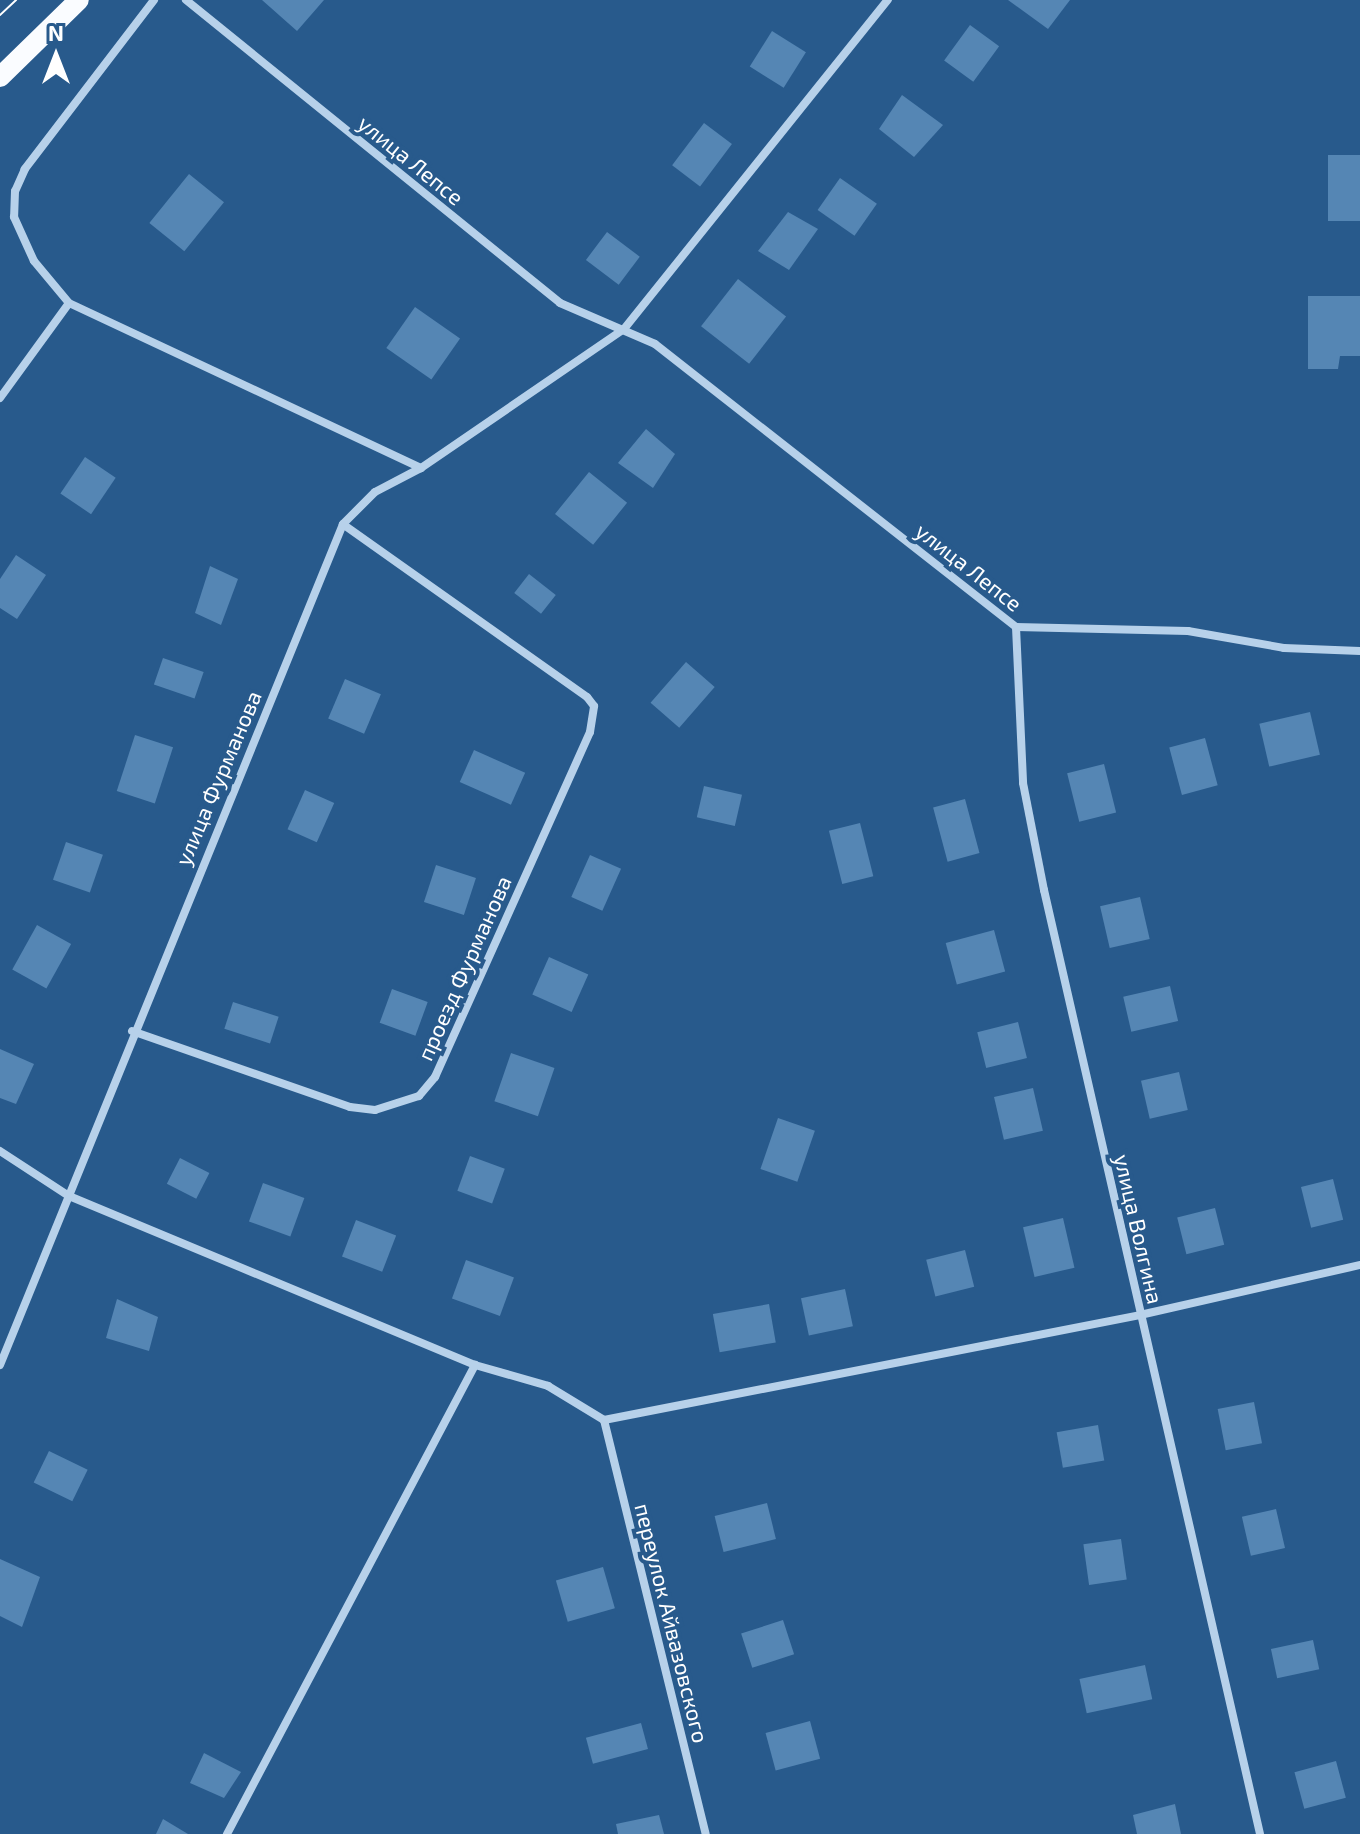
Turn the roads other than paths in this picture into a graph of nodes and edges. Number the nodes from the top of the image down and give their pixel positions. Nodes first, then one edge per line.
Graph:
1 (79, 0) edge
2 (154, 0) edge
3 (186, 0) edge
4 (888, 0) edge
5 (0, 77) edge
6 (69, 303) junction
7 (624, 329) junction
8 (0, 398) edge
9 (421, 468) junction
10 (343, 524) junction
11 (1016, 627) junction
12 (1360, 651) edge
13 (132, 1031) junction
14 (0, 1151) edge
15 (69, 1196) junction
16 (1360, 1265) edge
17 (1140, 1315) junction
18 (0, 1365) edge
19 (475, 1365) junction
20 (604, 1420) junction
21 (227, 1834) edge
22 (706, 1834) edge
23 (1260, 1834) edge

1 - 5 main road
2 - 6 street
3 - 7 street, улица Лепсе
4 - 7 street
6 - 8 street
6 - 9 street
7 - 9 street, улица Фурманова
7 - 11 street, улица Лепсе
9 - 10 street, улица Фурманова
10 - 13 street, улица Фурманова
10 - 13 street, проезд Фурманова
11 - 12 street, улица Лепсе
11 - 17 street, улица Волгина
13 - 15 street, улица Фурманова
14 - 15 street
15 - 18 street, улица Фурманова
15 - 19 street
16 - 17 street
17 - 20 street
17 - 23 street, улица Волгина
19 - 20 street
19 - 21 street
20 - 22 street, переулок Айвазовского

